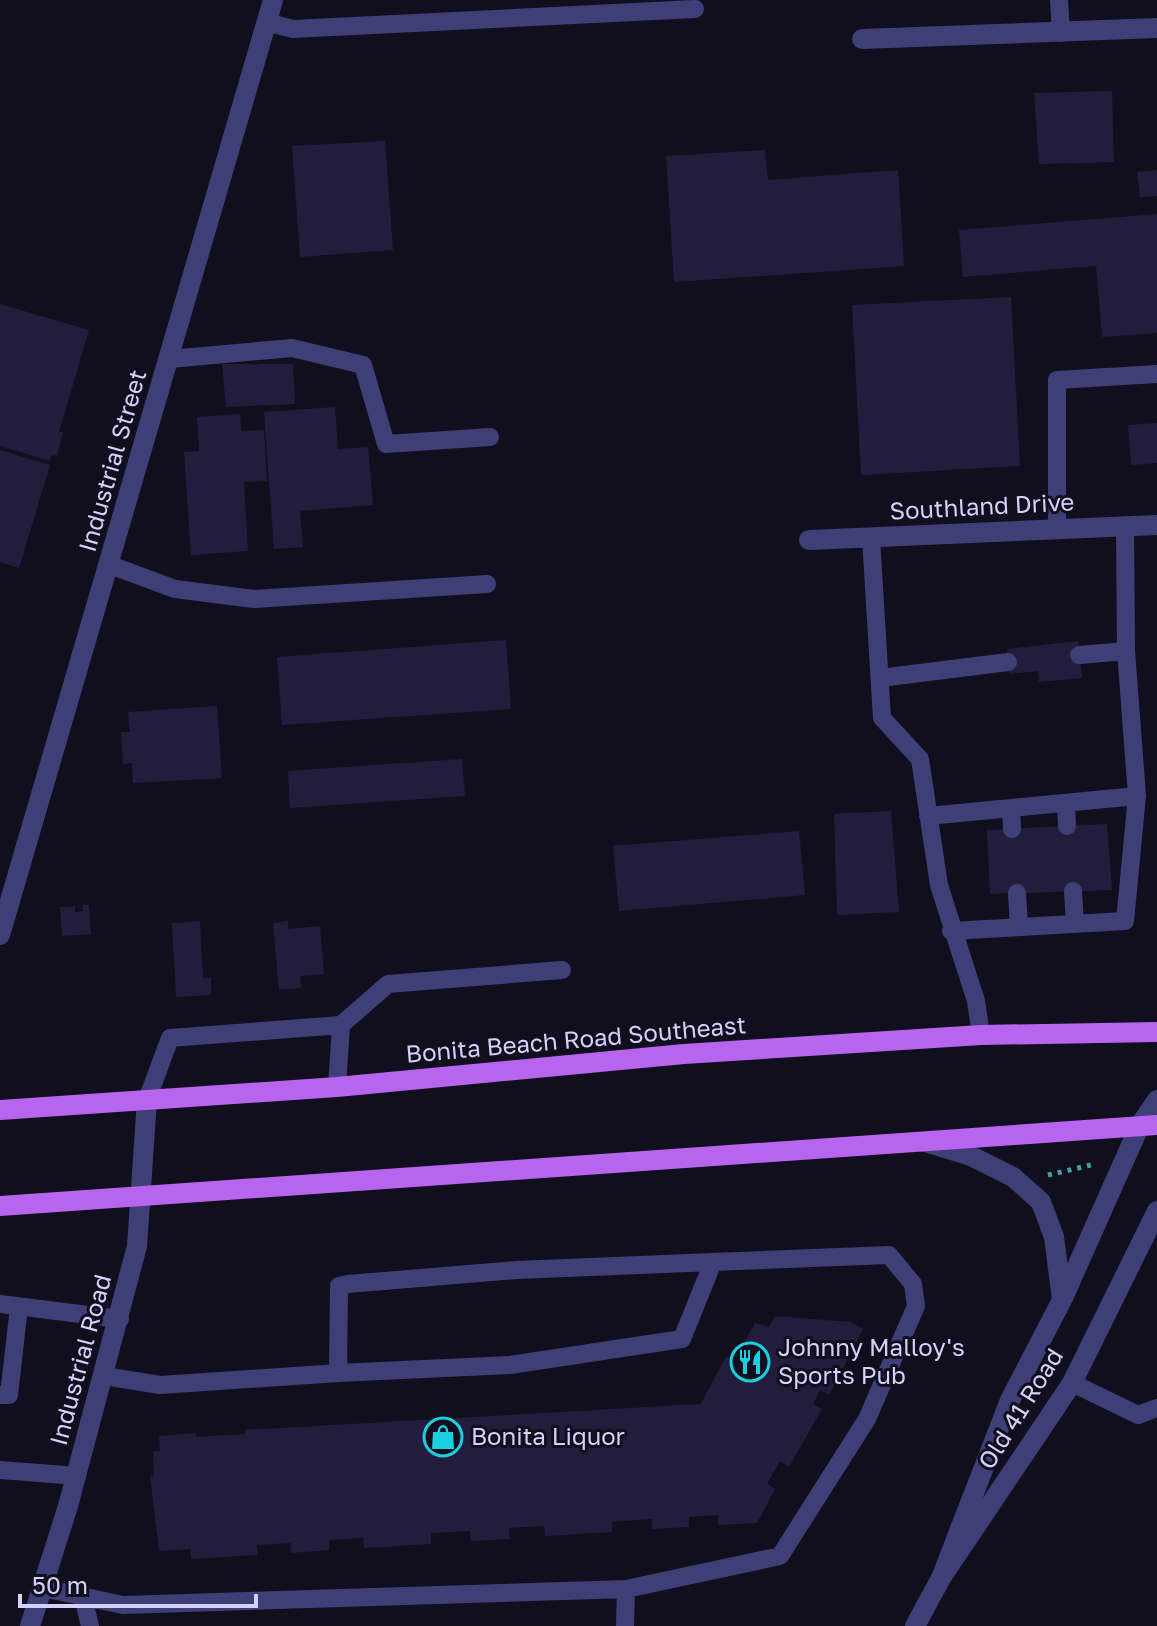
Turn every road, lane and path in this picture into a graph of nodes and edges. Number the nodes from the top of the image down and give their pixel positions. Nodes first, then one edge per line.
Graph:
1 (273, 0) edge
2 (1059, 0) edge
3 (695, 9) dead end
4 (266, 22) junction
5 (1157, 28) edge
6 (1061, 33) junction
7 (862, 39) dead end
8 (169, 359) junction
9 (1157, 374) edge
10 (490, 437) dead end
11 (1157, 525) edge
12 (1125, 526) junction
13 (1057, 530) junction
14 (871, 538) junction
15 (809, 540) dead end
16 (110, 565) junction
17 (487, 584) dead end
18 (1126, 651) junction
19 (1079, 655) dead end
20 (1008, 662) dead end
21 (880, 678) junction
22 (1137, 796) junction
23 (1066, 803) junction
24 (1011, 808) junction
25 (928, 816) junction
26 (1067, 826) dead end
27 (1012, 829) dead end
28 (1073, 891) dead end
29 (1017, 893) dead end
30 (1075, 924) junction
31 (1019, 927) junction
32 (951, 931) junction
33 (0, 935) edge
34 (562, 970) dead end
35 (341, 1025) junction
36 (1157, 1032) edge
37 (981, 1035) junction
38 (337, 1087) junction
39 (147, 1100) junction
40 (1157, 1100) edge
41 (0, 1110) edge
42 (1149, 1125) edge
43 (925, 1142) junction
44 (1074, 1160) dead end
45 (1091, 1165) dead end
46 (1072, 1169) junction
47 (1039, 1177) dead end
48 (141, 1196) junction
49 (0, 1206) edge
50 (1157, 1211) edge
51 (713, 1262) junction
52 (1062, 1300) junction
53 (9, 1305) edge
54 (120, 1319) junction
55 (338, 1373) junction
56 (104, 1376) junction
57 (1072, 1383) junction
58 (0, 1395) edge
59 (1157, 1408) edge
60 (0, 1470) edge
61 (77, 1476) junction
62 (941, 1578) junction
63 (43, 1588) junction
64 (626, 1589) junction
65 (83, 1597) junction
66 (30, 1626) edge
67 (90, 1626) edge
68 (625, 1626) edge
69 (915, 1626) edge

1 - 4 street, Industrial Street
2 - 6 lane
3 - 4 lane
4 - 8 street, Industrial Street
5 - 6 street
6 - 7 street
8 - 10 lane
8 - 16 street, Industrial Street
9 - 13 lane
11 - 12 street, Southland Drive
12 - 13 street, Southland Drive
12 - 18 lane
13 - 14 street, Southland Drive
14 - 15 street, Southland Drive
14 - 21 lane
16 - 17 lane
16 - 33 street, Industrial Street
18 - 19 lane
18 - 22 lane
20 - 21 lane
21 - 25 lane
22 - 23 lane
22 - 30 lane
23 - 24 lane
23 - 26 lane
24 - 25 lane
24 - 27 lane
25 - 32 lane
28 - 30 lane
29 - 31 lane
30 - 31 lane
31 - 32 lane
32 - 37 lane
34 - 35 lane
35 - 38 lane
35 - 39 lane
36 - 37 main road, Bonita Beach Road Southeast
37 - 38 main road, Bonita Beach Road Southeast
38 - 39 main road, Bonita Beach Road Southeast
39 - 41 main road, Bonita Beach Road Southeast
39 - 48 street, Industrial Road
40 - 42 street
42 - 43 main road
42 - 52 street
43 - 48 main road
43 - 52 street
44 - 46 path
45 - 46 path
46 - 47 path
48 - 49 main road
48 - 54 street, Industrial Road
50 - 57 street, Old 41 Road
51 - 55 lane
51 - 55 lane
51 - 64 lane
52 - 62 street
53 - 54 lane
53 - 58 lane
54 - 56 street, Industrial Road
55 - 56 lane
56 - 61 street, Industrial Road
57 - 59 lane
57 - 62 street, Old 41 Road
60 - 61 lane
61 - 63 street, Industrial Road
62 - 69 street, Old 41 Road
63 - 65 lane
63 - 66 street, Industrial Road
64 - 65 lane
64 - 68 lane
65 - 67 lane

